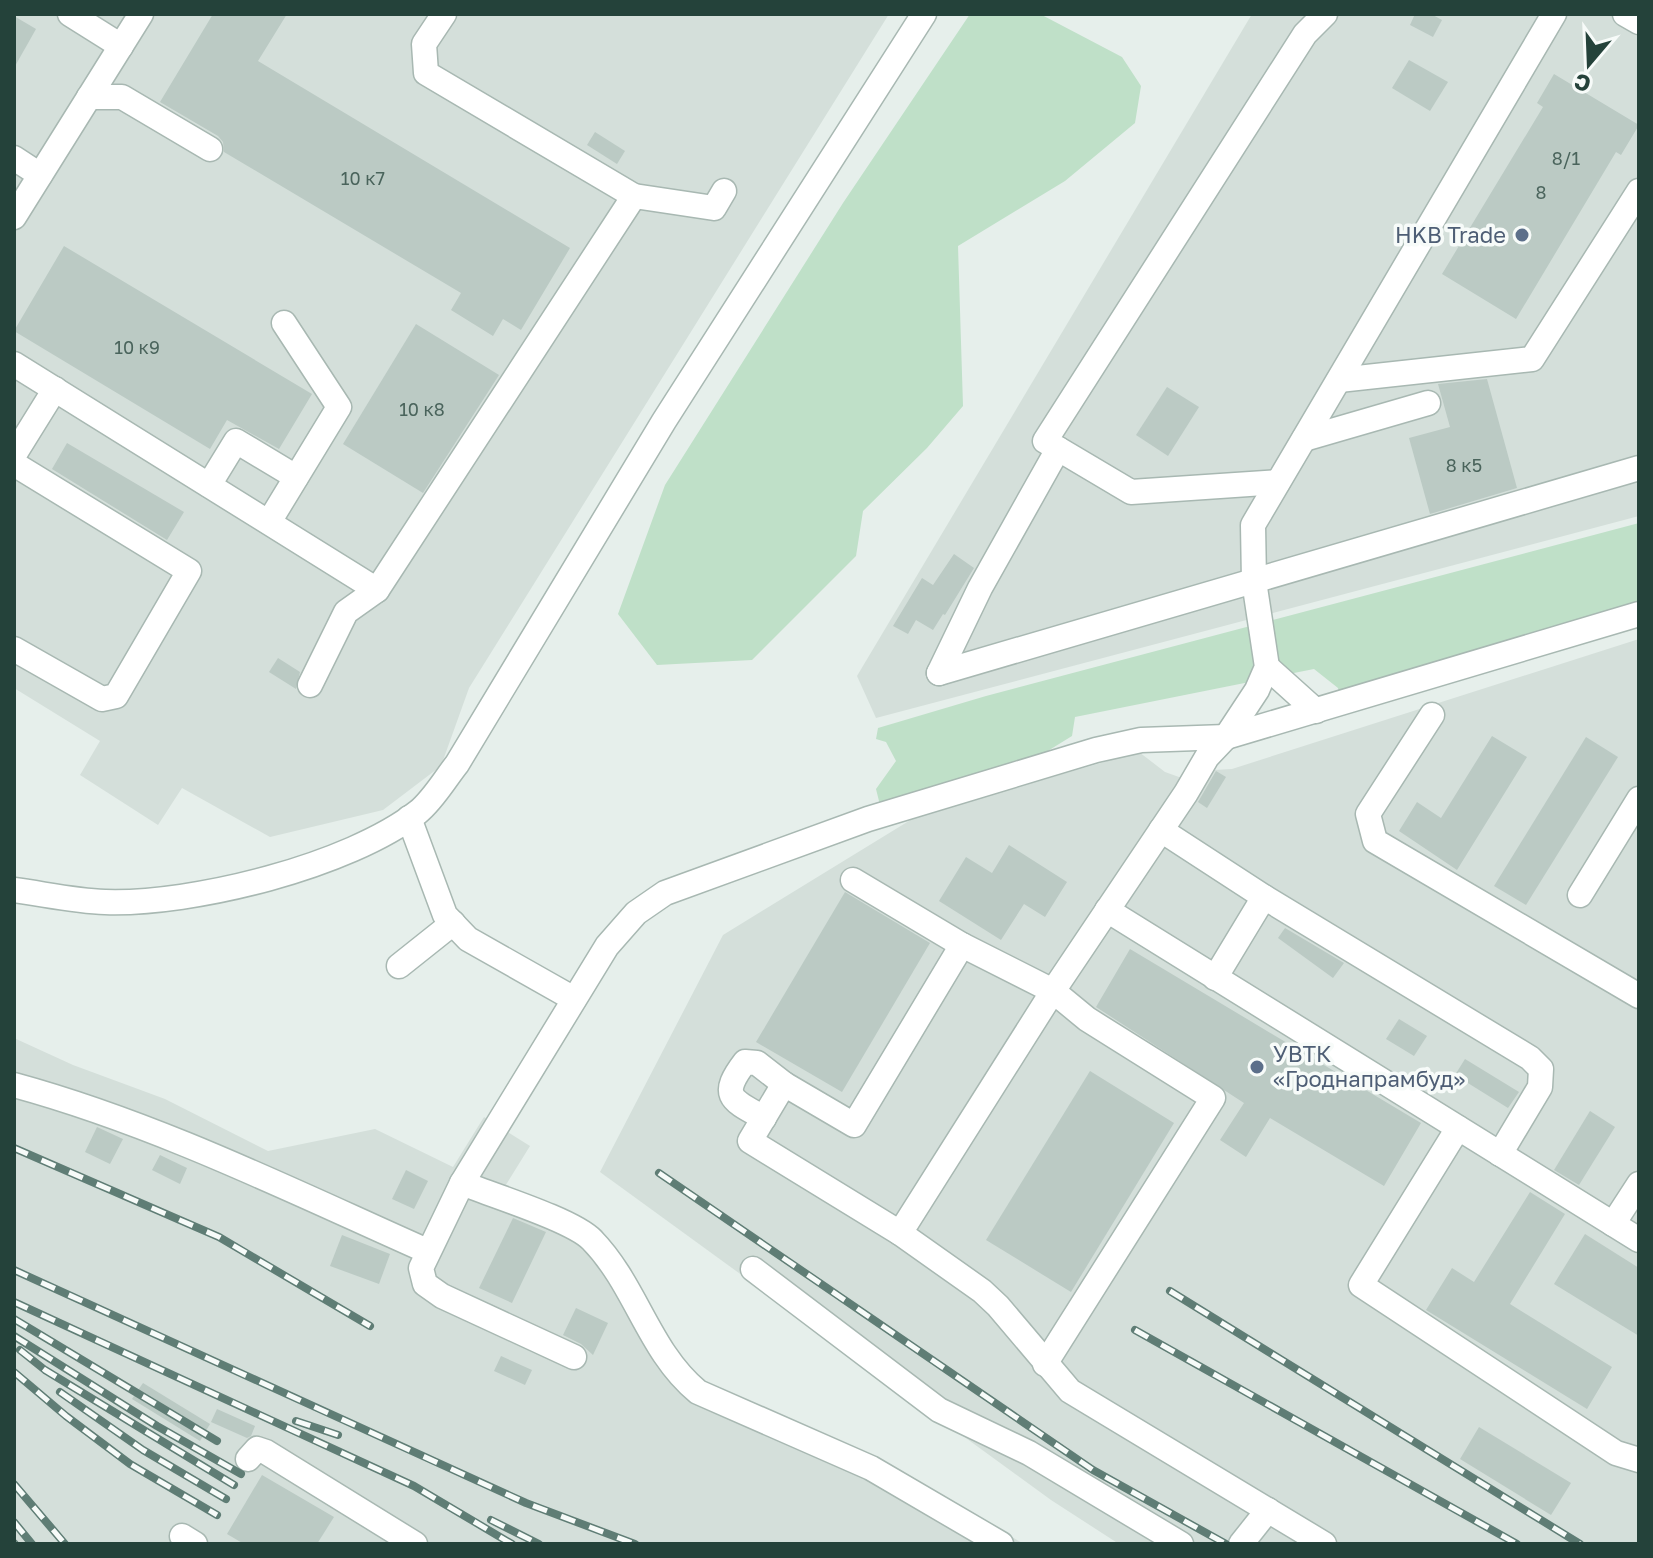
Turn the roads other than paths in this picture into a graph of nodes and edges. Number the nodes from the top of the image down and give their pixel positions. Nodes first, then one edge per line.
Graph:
1 (70, 14) edge
2 (141, 14) edge
3 (444, 14) edge
4 (924, 14) edge
5 (1325, 14) edge
6 (1554, 14) edge
7 (1625, 14) edge
8 (1639, 22) edge
9 (121, 46) junction
10 (89, 97) junction
11 (210, 149) dead end
12 (14, 158) edge
13 (40, 175) junction
14 (724, 191) dead end
15 (1639, 191) edge
16 (634, 196) junction
17 (14, 217) edge
18 (284, 323) dead end
19 (14, 364) edge
20 (1339, 380) junction
21 (55, 389) junction
22 (1428, 403) dead end
23 (1304, 439) junction
24 (1058, 449) junction
25 (14, 455) edge
26 (14, 464) edge
27 (1639, 468) edge
28 (296, 477) junction
29 (1278, 482) junction
30 (209, 485) junction
31 (269, 522) junction
32 (1254, 581) junction
33 (377, 590) junction
34 (1639, 614) edge
35 (14, 649) edge
36 (1267, 667) junction
37 (310, 685) dead end
38 (1316, 711) junction
39 (1432, 715) dead end
40 (1226, 737) junction
41 (1639, 799) edge
42 (409, 818) junction
43 (1161, 830) junction
44 (853, 880) dead end
45 (14, 890) edge
46 (1580, 895) dead end
47 (1264, 897) junction
48 (1107, 910) junction
49 (453, 923) junction
50 (962, 945) junction
51 (399, 966) dead end
52 (1215, 978) junction
53 (1053, 991) junction
54 (1639, 996) edge
55 (574, 999) junction
56 (784, 1084) junction
57 (14, 1085) edge
58 (764, 1118) junction
59 (1458, 1128) junction
60 (1500, 1154) junction
61 (462, 1183) junction
62 (1639, 1184) edge
63 (1613, 1224) junction
64 (900, 1233) junction
65 (1639, 1240) edge
66 (427, 1251) junction
67 (753, 1269) dead end
68 (574, 1357) dead end
69 (1045, 1364) junction
70 (248, 1459) dead end
71 (1639, 1460) edge
72 (1268, 1510) junction
73 (415, 1544) edge
74 (1001, 1544) edge
75 (1181, 1544) edge
76 (1241, 1544) edge
77 (1324, 1544) edge

1 - 9 lane
2 - 9 lane
3 - 16 lane
4 - 42 lane
5 - 24 lane
6 - 20 lane
7 - 8 lane
9 - 10 lane
10 - 11 lane
10 - 13 lane
12 - 13 lane
13 - 17 lane
14 - 16 lane
15 - 20 lane
16 - 33 lane
18 - 28 lane
19 - 21 lane
20 - 23 lane
21 - 25 lane
21 - 30 lane
22 - 23 lane
23 - 29 lane
24 - 29 lane
24 - 32 lane
26 - 35 lane
27 - 32 lane
28 - 30 lane
28 - 31 lane
29 - 32 lane
30 - 31 lane
31 - 33 lane
32 - 36 lane
33 - 37 lane
34 - 38 lane
36 - 38 lane
36 - 40 lane
38 - 40 lane
39 - 54 lane
40 - 43 lane
40 - 55 lane
41 - 46 lane
42 - 45 lane
42 - 49 lane
43 - 47 lane
43 - 48 lane
44 - 50 lane
47 - 52 lane
47 - 60 lane
48 - 52 lane
48 - 53 lane
49 - 51 lane
49 - 55 lane
50 - 53 lane
50 - 56 lane
52 - 59 lane
53 - 64 lane
53 - 69 lane
55 - 61 lane
56 - 58 lane
56 - 58 lane
57 - 66 lane
58 - 64 lane
59 - 60 lane
59 - 71 lane
60 - 63 lane
61 - 66 lane
61 - 74 lane
62 - 63 lane
63 - 65 lane
64 - 69 lane
66 - 68 lane
67 - 75 lane
69 - 72 lane
70 - 73 lane
72 - 76 lane
72 - 77 lane

